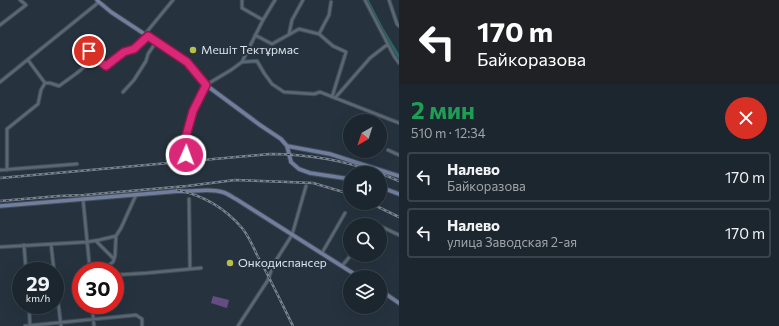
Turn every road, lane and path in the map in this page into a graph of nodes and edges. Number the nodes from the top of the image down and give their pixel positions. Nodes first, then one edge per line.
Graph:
1 (20, 0) edge
2 (173, 0) edge
3 (242, 0) edge
4 (275, 0) edge
5 (303, 0) edge
6 (365, 0) edge
7 (389, 0) edge
8 (98, 1) edge
9 (332, 2) dead end
10 (263, 20) junction
11 (0, 25) edge
12 (399, 26) edge
13 (289, 34) junction
14 (319, 34) junction
15 (147, 35) junction
16 (255, 35) junction
17 (156, 42) junction
18 (84, 44) dead end
19 (388, 44) junction
20 (95, 58) junction
21 (28, 60) junction
22 (242, 62) junction
23 (399, 63) edge
24 (0, 82) edge
25 (45, 83) junction
26 (206, 85) junction
27 (123, 92) dead end
28 (333, 97) junction
29 (399, 123) edge
30 (287, 146) junction
31 (388, 150) dead end
32 (186, 155) dead end
33 (399, 155) edge
34 (77, 164) dead end
35 (0, 170) edge
36 (7, 170) junction
37 (399, 176) edge
38 (343, 178) edge
39 (306, 186) dead end
40 (387, 190) edge
41 (399, 194) edge
42 (136, 195) junction
43 (84, 199) junction
44 (189, 199) dead end
45 (0, 206) edge
46 (346, 213) dead end
47 (387, 229) edge
48 (292, 235) junction
49 (399, 235) edge
50 (116, 236) junction
51 (95, 241) junction
52 (87, 242) junction
53 (51, 244) junction
54 (24, 245) junction
55 (0, 247) edge
56 (322, 253) junction
57 (114, 259) junction
58 (25, 262) edge
59 (53, 262) edge
60 (89, 262) edge
61 (113, 262) edge
62 (345, 262) edge
63 (342, 266) junction
64 (200, 268) dead end
65 (190, 269) junction
66 (348, 270) edge
67 (124, 274) edge
68 (387, 295) edge
69 (399, 303) edge
70 (29, 314) edge
71 (60, 314) edge
72 (93, 314) edge
73 (93, 319) junction
74 (61, 324) edge
75 (25, 326) edge
76 (30, 326) edge
77 (94, 326) edge
78 (142, 326) edge
79 (238, 326) edge

1 - 11 street
2 - 15 street
3 - 10 street
4 - 10 street
5 - 13 street
6 - 19 street
7 - 12 street
8 - 15 street
8 - 21 street
9 - 14 street
10 - 16 street
13 - 14 street
13 - 16 street
14 - 28 street
15 - 17 street
15 - 20 street
16 - 22 street
17 - 26 street
17 - 27 street
18 - 20 street
19 - 23 street
19 - 28 street
20 - 25 street
21 - 24 street
21 - 25 street
22 - 26 street
22 - 28 street
25 - 36 street
26 - 30 street
26 - 32 street
28 - 29 street
30 - 37 street
30 - 38 street
31 - 33 street
34 - 36 street
35 - 36 street
39 - 48 street
40 - 41 street
42 - 43 street
42 - 48 street
42 - 50 street
43 - 45 street
43 - 52 street
44 - 65 street
46 - 56 street
47 - 49 street
48 - 56 street
48 - 79 street
50 - 51 street
50 - 57 street
51 - 52 street
51 - 57 street
52 - 53 street
52 - 60 street
53 - 54 street
53 - 59 street
54 - 55 street
54 - 58 street
56 - 63 street
57 - 61 street
62 - 63 street
63 - 66 street
64 - 65 street
65 - 67 street
68 - 69 street
70 - 76 street
71 - 74 street
72 - 73 street
73 - 74 street
73 - 77 street
73 - 78 street
74 - 76 street
75 - 76 street

